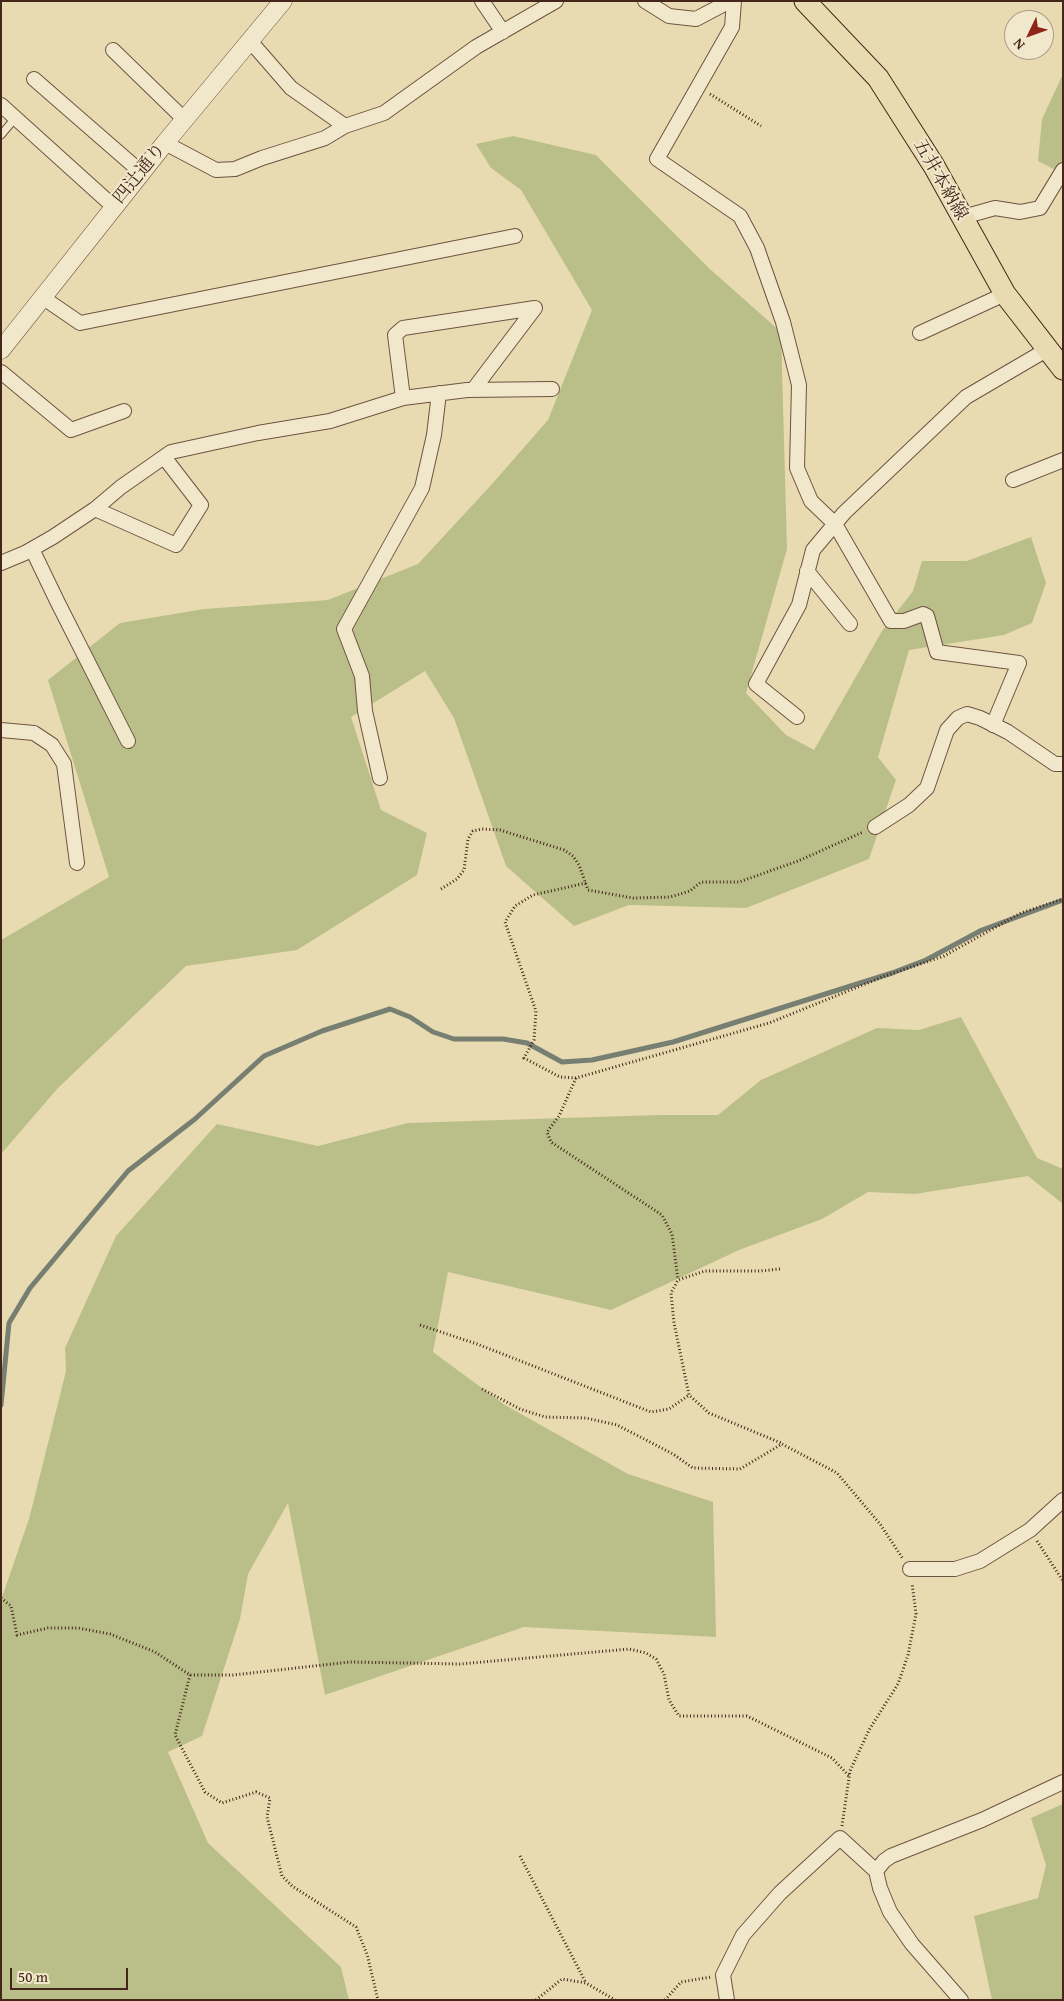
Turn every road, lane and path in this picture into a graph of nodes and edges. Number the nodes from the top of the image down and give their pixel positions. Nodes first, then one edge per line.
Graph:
1 (284, 1) edge
2 (482, 1) edge
3 (556, 1) edge
4 (646, 1) edge
5 (730, 1) edge
6 (734, 1) edge
7 (805, 1) edge
8 (503, 32) junction
9 (250, 42) junction
10 (113, 50) dead end
11 (34, 79) dead end
12 (698, 87) junction
13 (1, 104) edge
14 (16, 116) junction
15 (185, 120) junction
16 (345, 126) junction
17 (761, 126) dead end
18 (1, 135) edge
19 (165, 143) junction
20 (1063, 170) edge
21 (142, 173) junction
22 (114, 207) junction
23 (963, 218) junction
24 (515, 236) dead end
25 (1005, 294) junction
26 (42, 297) junction
27 (920, 333) dead end
28 (3, 345) edge
29 (1048, 349) junction
30 (1063, 369) edge
31 (1, 372) edge
32 (552, 389) dead end
33 (472, 390) junction
34 (439, 393) junction
35 (403, 398) junction
36 (124, 411) dead end
37 (164, 457) junction
38 (1063, 460) edge
39 (1013, 480) dead end
40 (95, 509) junction
41 (835, 524) junction
42 (32, 549) junction
43 (1, 563) edge
44 (807, 571) junction
45 (850, 624) dead end
46 (797, 717) dead end
47 (993, 724) junction
48 (1, 730) edge
49 (128, 740) dead end
50 (1063, 764) edge
51 (380, 778) dead end
52 (875, 827) joint
53 (77, 863) dead end
54 (586, 883) junction
55 (441, 889) dead end
56 (1063, 899) edge
57 (576, 1078) junction
58 (780, 1269) dead end
59 (678, 1280) junction
60 (420, 1325) dead end
61 (482, 1389) dead end
62 (689, 1395) junction
63 (782, 1444) junction
64 (1063, 1500) edge
65 (1030, 1530) junction
66 (910, 1568) junction
67 (1063, 1581) edge
68 (1, 1598) edge
69 (190, 1675) junction
70 (850, 1776) junction
71 (1063, 1782) edge
72 (840, 1838) junction
73 (520, 1856) dead end
74 (876, 1871) junction
75 (723, 1974) junction
76 (586, 1983) junction
77 (378, 2000) edge
78 (536, 2000) edge
79 (615, 2000) edge
80 (665, 2000) edge
81 (726, 2000) edge
82 (961, 2000) edge

1 - 9 street, 四辻通り
2 - 8 street
3 - 8 street
4 - 5 street
6 - 12 street
7 - 23 main road, 五井本納線
8 - 16 street
9 - 15 street, 四辻通り
9 - 16 street
10 - 15 street
11 - 21 street
12 - 17 path
12 - 41 street
13 - 14 street
14 - 18 lane
14 - 22 street
15 - 19 street, 四辻通り
16 - 19 street
19 - 21 street, 四辻通り
20 - 23 street
21 - 22 street, 四辻通り
22 - 26 street, 四辻通り
23 - 25 main road, 五井本納線
24 - 26 street
25 - 27 street
25 - 29 main road, 五井本納線
26 - 28 street, 四辻通り
29 - 30 main road, 五井本納線
29 - 41 street
31 - 36 street
32 - 33 street
33 - 34 street
33 - 35 street
34 - 35 street
34 - 51 street
35 - 37 street
37 - 40 street
37 - 40 street
38 - 39 street
40 - 42 street
41 - 44 street
41 - 47 street
42 - 43 street
42 - 49 street
44 - 45 street
44 - 46 street
47 - 50 street
47 - 52 street
48 - 53 street
52 - 54 path
54 - 55 path
54 - 57 path
56 - 57 path
57 - 59 path
58 - 59 path
59 - 62 path
60 - 62 path
61 - 63 path
62 - 63 path
63 - 66 path
64 - 65 street
65 - 66 street
65 - 67 path
66 - 70 path
68 - 69 path
69 - 70 path
69 - 77 path
70 - 72 path
71 - 74 street
72 - 74 street
72 - 75 street
73 - 76 path
74 - 82 street
75 - 80 path
75 - 81 street
76 - 78 path
76 - 79 path

